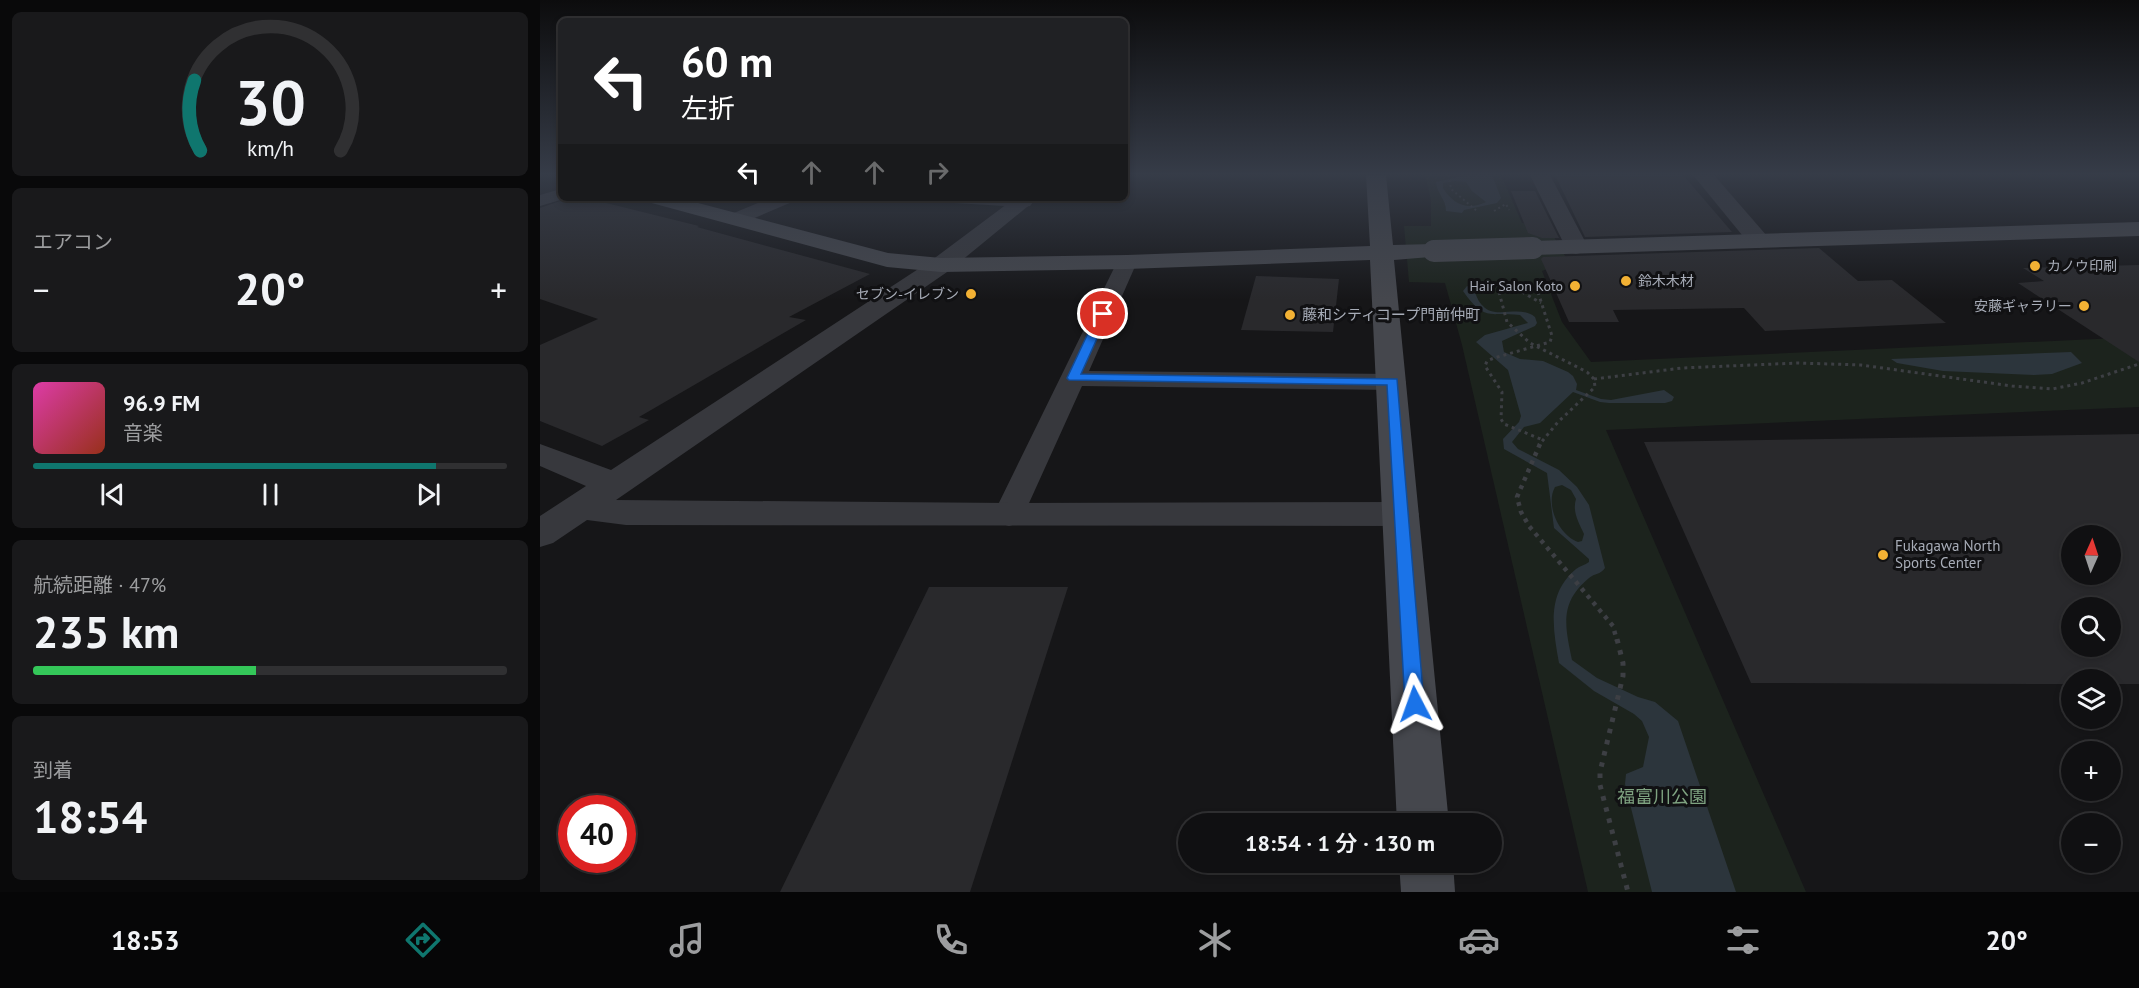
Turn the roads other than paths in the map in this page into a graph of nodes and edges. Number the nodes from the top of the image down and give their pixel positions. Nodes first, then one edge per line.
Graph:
1 (727, 217) edge
2 (742, 217) edge
3 (1004, 217) edge
4 (1379, 217) edge
5 (1561, 217) edge
6 (1738, 217) edge
7 (736, 219) junction
8 (2139, 229) edge
9 (1759, 241) junction
10 (1576, 247) junction
11 (1381, 253) junction
12 (1127, 262) junction
13 (941, 265) junction
14 (1073, 378) junction
15 (1393, 382) junction
16 (540, 454) edge
17 (613, 484) junction
18 (579, 507) junction
19 (1401, 514) junction
20 (1009, 515) junction
21 (540, 534) edge
22 (1422, 813) edge
23 (1427, 873) edge
24 (1428, 892) edge

1 - 7 street
2 - 7 lane
3 - 13 street
4 - 11 street
5 - 10 street
6 - 9 street
7 - 13 street
8 - 9 street
9 - 10 street
10 - 11 street, bridge
11 - 12 street
11 - 15 street
12 - 13 street
12 - 14 lane
13 - 17 street
14 - 15 lane
14 - 20 lane
15 - 19 street
16 - 17 street
17 - 18 street
18 - 20 street
18 - 21 street
19 - 20 street
19 - 22 street
23 - 24 street

